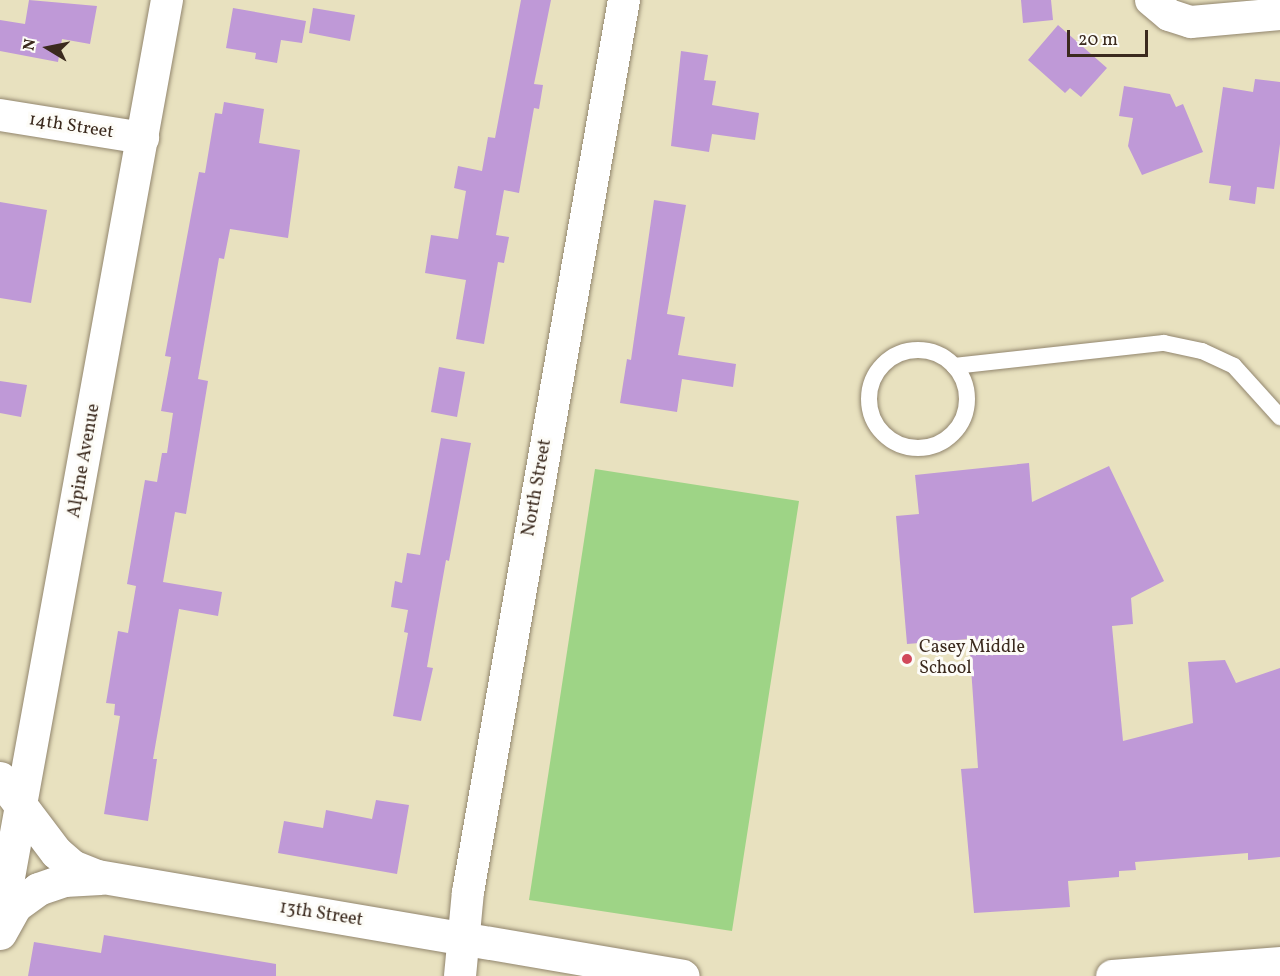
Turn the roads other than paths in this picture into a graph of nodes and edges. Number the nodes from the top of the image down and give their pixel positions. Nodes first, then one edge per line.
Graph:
1 (167, 0) edge
2 (624, 0) edge
3 (1151, 0) edge
4 (1280, 14) edge
5 (0, 115) edge
6 (143, 138) junction
7 (954, 366) junction
8 (1280, 417) edge
9 (0, 778) edge
10 (21, 805) junction
11 (107, 879) junction
12 (0, 921) edge
13 (0, 933) edge
14 (465, 940) junction
15 (1280, 963) edge
16 (460, 976) edge
17 (683, 976) edge
18 (1112, 976) edge

1 - 6 street, Alpine Avenue
2 - 14 street, North Street
3 - 4 street
5 - 6 street, 14th Street
6 - 10 street, Alpine Avenue
7 - 7 lane
7 - 8 lane
9 - 10 street, 13th Street
10 - 11 street, 13th Street
10 - 12 street, Alpine Avenue
11 - 13 street
11 - 14 street, 13th Street
14 - 16 street, North Street
14 - 17 street, 13th Street
15 - 18 street

